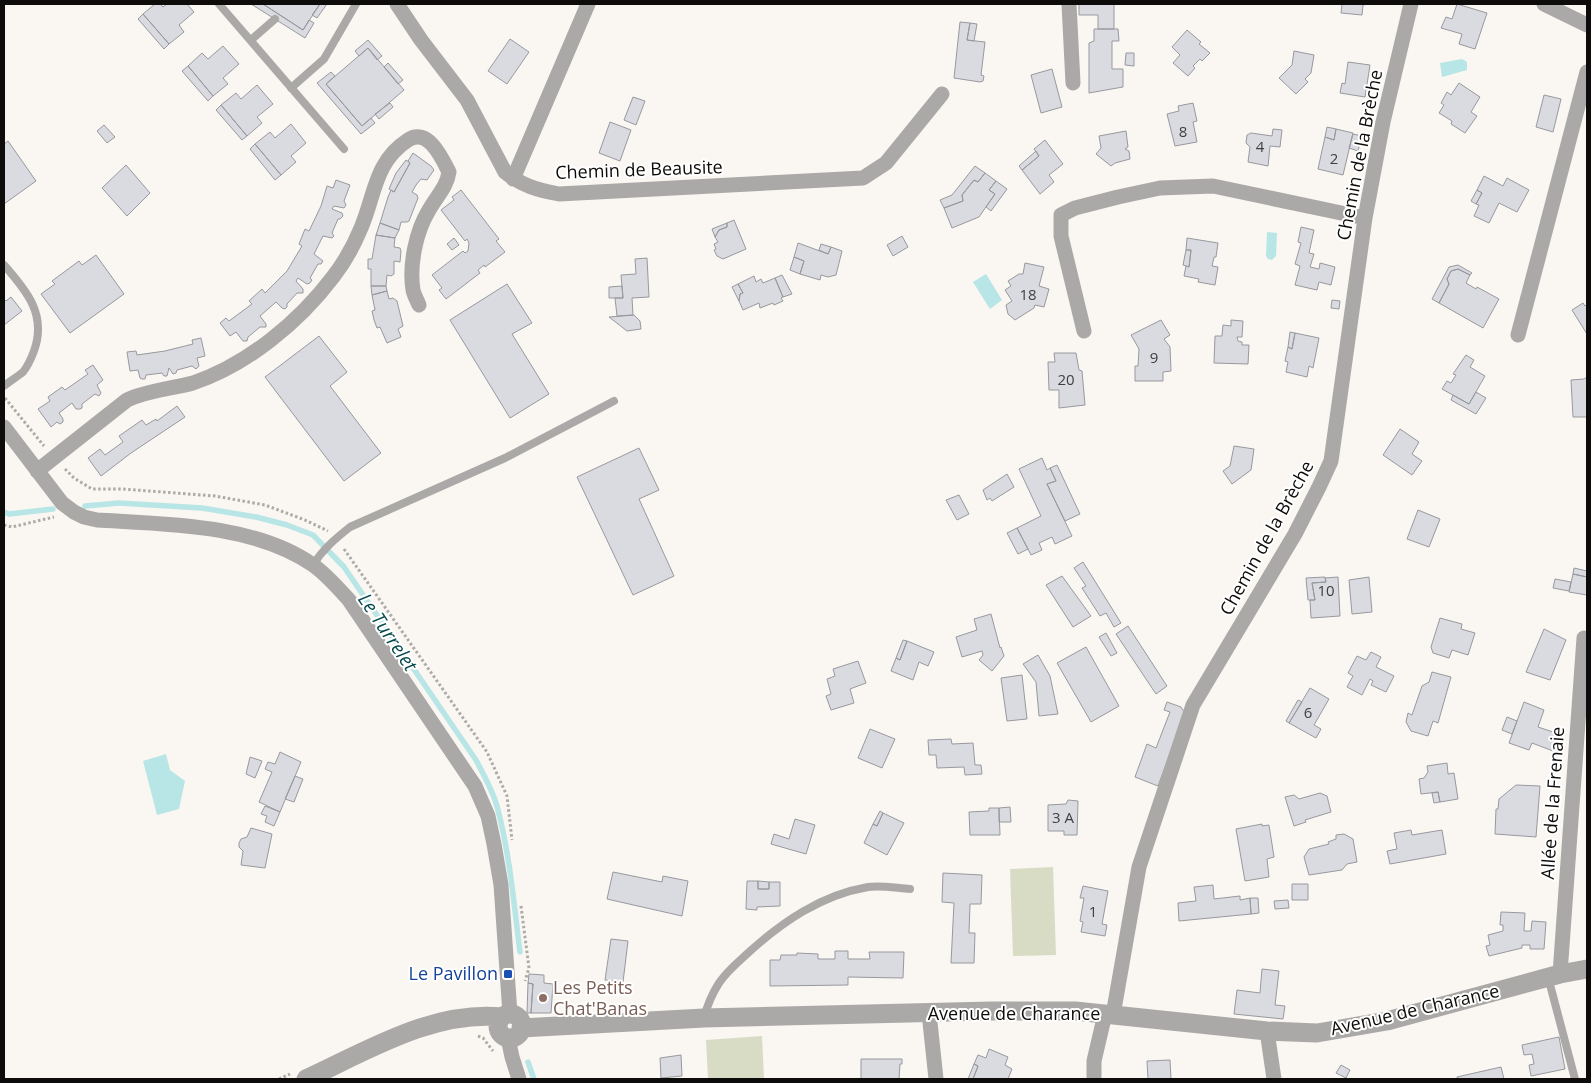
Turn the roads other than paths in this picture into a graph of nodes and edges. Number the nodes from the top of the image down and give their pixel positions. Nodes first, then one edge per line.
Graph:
1 (219, 4) edge
2 (356, 4) edge
3 (397, 4) edge
4 (588, 4) edge
5 (1069, 4) edge
6 (1411, 4) edge
7 (1544, 4) edge
8 (275, 19) dead end
9 (1587, 25) edge
10 (251, 40) junction
11 (1587, 72) edge
12 (1073, 83) dead end
13 (291, 88) junction
14 (942, 94) dead end
15 (344, 148) dead end
16 (513, 179) junction
17 (1365, 218) junction
18 (4, 265) edge
19 (419, 305) dead end
20 (1084, 331) dead end
21 (1518, 335) dead end
22 (4, 386) edge
23 (614, 401) dead end
24 (4, 427) edge
25 (37, 470) junction
26 (316, 560) junction
27 (1587, 639) edge
28 (910, 889) dead end
29 (1587, 969) edge
30 (1554, 976) junction
31 (929, 1013) junction
32 (1109, 1015) junction
33 (704, 1018) junction
34 (508, 1025) junction
35 (1267, 1031) junction
36 (306, 1079) edge
37 (519, 1079) edge
38 (936, 1079) edge
39 (1094, 1079) edge
40 (1274, 1079) edge
41 (1575, 1079) edge

1 - 10 lane
2 - 13 lane
3 - 16 street, Chemin de Beausite
4 - 16 street
5 - 12 street
6 - 17 street, Chemin de la Brèche
7 - 9 street
8 - 10 lane
10 - 13 lane
11 - 21 street
13 - 15 lane
14 - 16 street, Chemin de Beausite
17 - 20 street
17 - 32 street, Chemin de la Brèche
18 - 22 lane
19 - 25 street
23 - 26 lane
24 - 25 street
25 - 26 street
26 - 34 street
27 - 30 street, Allée de la Frenaie
28 - 33 lane
29 - 30 street, Avenue de Charance
30 - 35 street, Avenue de Charance
30 - 41 lane
31 - 32 street, Avenue de Charance
31 - 33 street, Avenue de Charance
31 - 38 street
32 - 35 street, Avenue de Charance
32 - 39 street, Chemin de la Brèche
33 - 34 street, Avenue de Charance
34 - 36 street, Avenue de Charance
34 - 37 street
35 - 40 street

